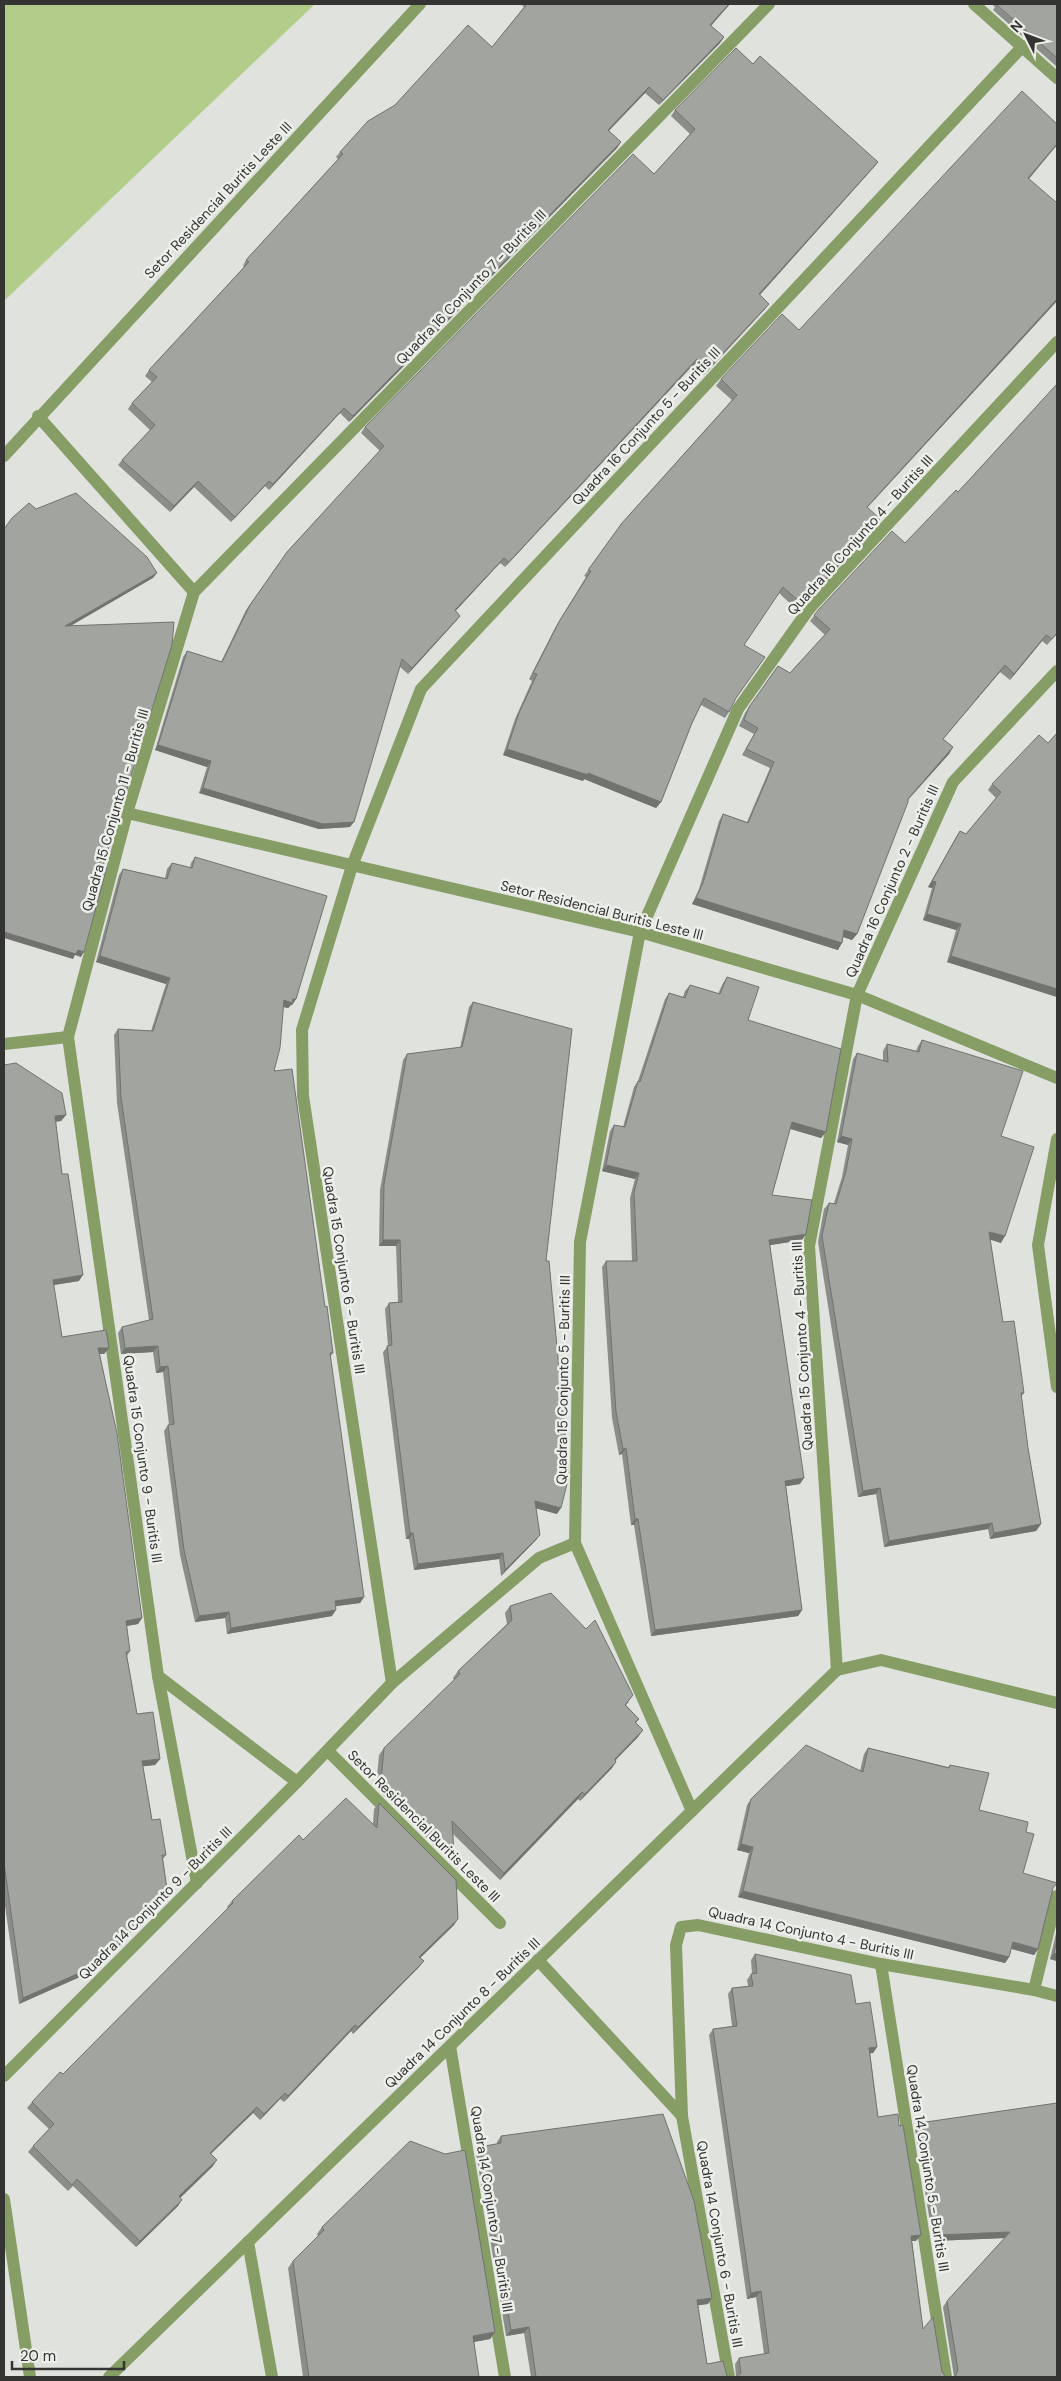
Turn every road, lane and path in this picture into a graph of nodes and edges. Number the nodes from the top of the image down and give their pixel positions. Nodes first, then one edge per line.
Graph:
1 (420, 4) edge
2 (769, 4) edge
3 (974, 4) edge
4 (1023, 46) junction
5 (1057, 78) edge
6 (1057, 342) edge
7 (38, 416) junction
8 (4, 456) edge
9 (194, 592) junction
10 (1057, 671) edge
11 (127, 813) junction
12 (352, 866) junction
13 (640, 932) junction
14 (857, 995) junction
15 (68, 1037) junction
16 (4, 1044) edge
17 (1057, 1078) edge
18 (1057, 1139) edge
19 (1057, 1387) edge
20 (575, 1543) junction
21 (836, 1670) junction
22 (158, 1676) junction
23 (392, 1683) junction
24 (1057, 1703) edge
25 (328, 1751) junction
26 (297, 1782) junction
27 (692, 1811) junction
28 (196, 1883) junction
29 (1057, 1896) edge
30 (500, 1923) dead end
31 (538, 1960) junction
32 (880, 1964) junction
33 (1034, 1990) junction
34 (1057, 1996) edge
35 (450, 2046) junction
36 (4, 2076) edge
37 (682, 2116) junction
38 (4, 2199) edge
39 (248, 2242) junction
40 (30, 2377) edge
41 (109, 2377) edge
42 (272, 2377) edge
43 (504, 2377) edge
44 (729, 2377) edge
45 (946, 2377) edge

1 - 7 street, Setor Residencial Buritis Leste III
2 - 9 street, Quadra 16 Conjunto 7 - Buritis III
3 - 4 street
4 - 5 street
4 - 12 street, Quadra 16 Conjunto 5 - Buritis III
6 - 13 street, Quadra 16 Conjunto 4 - Buritis III
7 - 8 street, Setor Residencial Buritis Leste III
7 - 9 street
9 - 11 street, Quadra 15 Conjunto 11 - Buritis III
10 - 14 street, Quadra 16 Conjunto 2 - Buritis III
11 - 12 street, Setor Residencial Buritis Leste III
11 - 15 street, Quadra 15 Conjunto 11 - Buritis III
12 - 13 street, Setor Residencial Buritis Leste III
12 - 23 street, Quadra 15 Conjunto 6 - Buritis III
13 - 14 street, Setor Residencial Buritis Leste III
13 - 20 street, Quadra 15 Conjunto 5 - Buritis III
14 - 17 street, Setor Residencial Buritis Leste III
14 - 21 street, Quadra 15 Conjunto 4 - Buritis III
15 - 16 street
15 - 22 street, Quadra 15 Conjunto 9 - Buritis III
18 - 19 street
20 - 23 street
20 - 27 street, Quadra 15 Conjunto 5 - Buritis III
21 - 24 street
21 - 27 street, Quadra 14 Conjunto 8 - Buritis III
22 - 26 street
22 - 28 street, Quadra 15 Conjunto 9 - Buritis III
23 - 25 street
25 - 26 street, Quadra 14 Conjunto 9 - Buritis III
25 - 30 street, Setor Residencial Buritis Leste III
26 - 28 street, Quadra 14 Conjunto 9 - Buritis III
27 - 31 street, Quadra 14 Conjunto 8 - Buritis III
28 - 36 street, Quadra 14 Conjunto 9 - Buritis III
29 - 33 street
31 - 35 street, Quadra 14 Conjunto 8 - Buritis III
31 - 37 street
32 - 33 street, Quadra 14 Conjunto 4 - Buritis III
32 - 37 street, Quadra 14 Conjunto 4 - Buritis III
32 - 45 street, Quadra 14 Conjunto 5 - Buritis III
33 - 34 street, Quadra 14 Conjunto 4 - Buritis III
35 - 39 street, Quadra 14 Conjunto 8 - Buritis III
35 - 43 street, Quadra 14 Conjunto 7 - Buritis III
37 - 44 street, Quadra 14 Conjunto 6 - Buritis III
38 - 40 street
39 - 41 street, Quadra 14 Conjunto 8 - Buritis III
39 - 42 street

